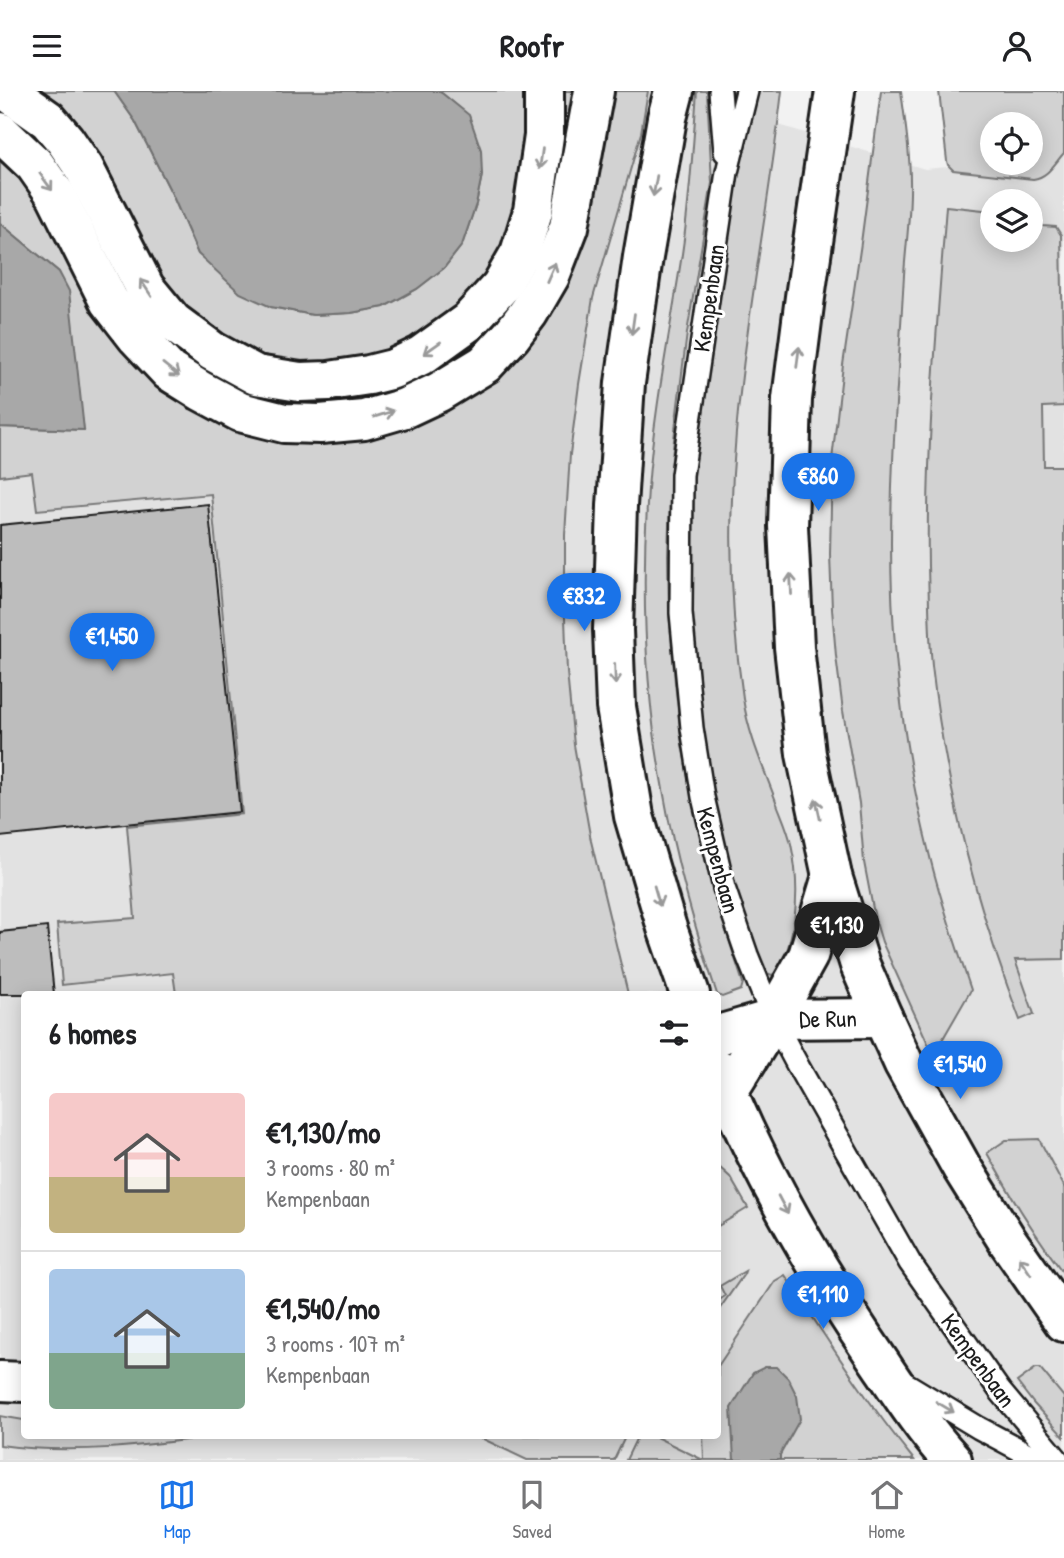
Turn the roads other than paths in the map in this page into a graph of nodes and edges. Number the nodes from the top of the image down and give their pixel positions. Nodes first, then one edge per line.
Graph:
1 (6, 91) edge
2 (544, 91) edge
3 (594, 91) edge
4 (720, 91) edge
5 (747, 91) edge
6 (835, 91) edge
7 (670, 105) edge
8 (0, 132) edge
9 (727, 171) junction
10 (832, 876) junction
11 (689, 991) edge
12 (883, 1018) junction
13 (773, 1019) junction
14 (721, 1033) edge
15 (721, 1087) edge
16 (1064, 1322) edge
17 (886, 1372) junction
18 (0, 1381) edge
19 (21, 1382) edge
20 (952, 1460) edge
21 (1039, 1460) edge
22 (1058, 1460) edge

2 -> 1 main road
8 -> 3 main road
4 - 9 lane
5 - 9 lane
10 -> 6 main road
7 -> 11 main road
9 - 13 lane, Kempenbaan
10 - 12 main road
10 - 13 main road, De Run
12 - 13 main road, De Run
16 -> 12 main road
13 - 14 main road, De Run
13 - 15 main road, De Run
13 - 22 lane, Kempenbaan
15 -> 17 main road, Kempenbaan
17 - 20 main road, Kempenbaan
17 -> 21 lane, Kempenbaan
18 - 19 main road

